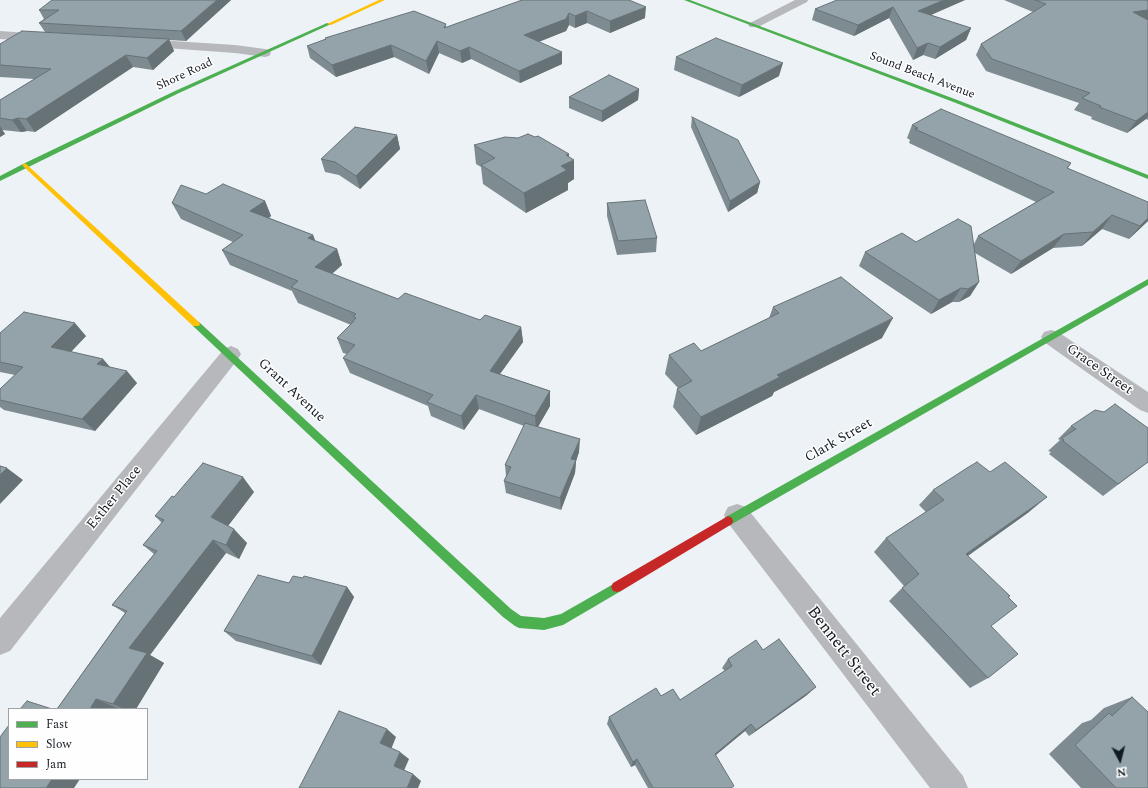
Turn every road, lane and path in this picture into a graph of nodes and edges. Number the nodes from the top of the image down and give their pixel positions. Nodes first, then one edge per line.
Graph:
1 (383, 0) edge
2 (686, 0) edge
3 (803, 0) edge
4 (754, 25) junction
5 (2, 37) edge
6 (53, 38) edge
7 (131, 43) edge
8 (265, 53) junction
9 (25, 165) junction
10 (1148, 177) edge
11 (0, 179) edge
12 (1148, 282) edge
13 (1051, 337) junction
14 (231, 354) junction
15 (1148, 404) edge
16 (737, 515) junction
17 (544, 624) joint
18 (0, 641) edge
19 (951, 788) edge

1 - 8 street, Shore Road
2 - 4 street, Sound Beach Avenue
3 - 4 street
4 - 10 street, Sound Beach Avenue
5 - 6 street
7 - 8 street
8 - 9 street, Shore Road
9 - 11 street, Shore Road
9 - 14 street, Grant Avenue
12 - 13 street, Clark Street
13 - 15 street, Grace Street
13 - 16 street, Clark Street
14 - 17 street, Grant Avenue
14 - 18 street, Esther Place
16 - 17 street, Clark Street
16 - 19 street, Bennett Street

